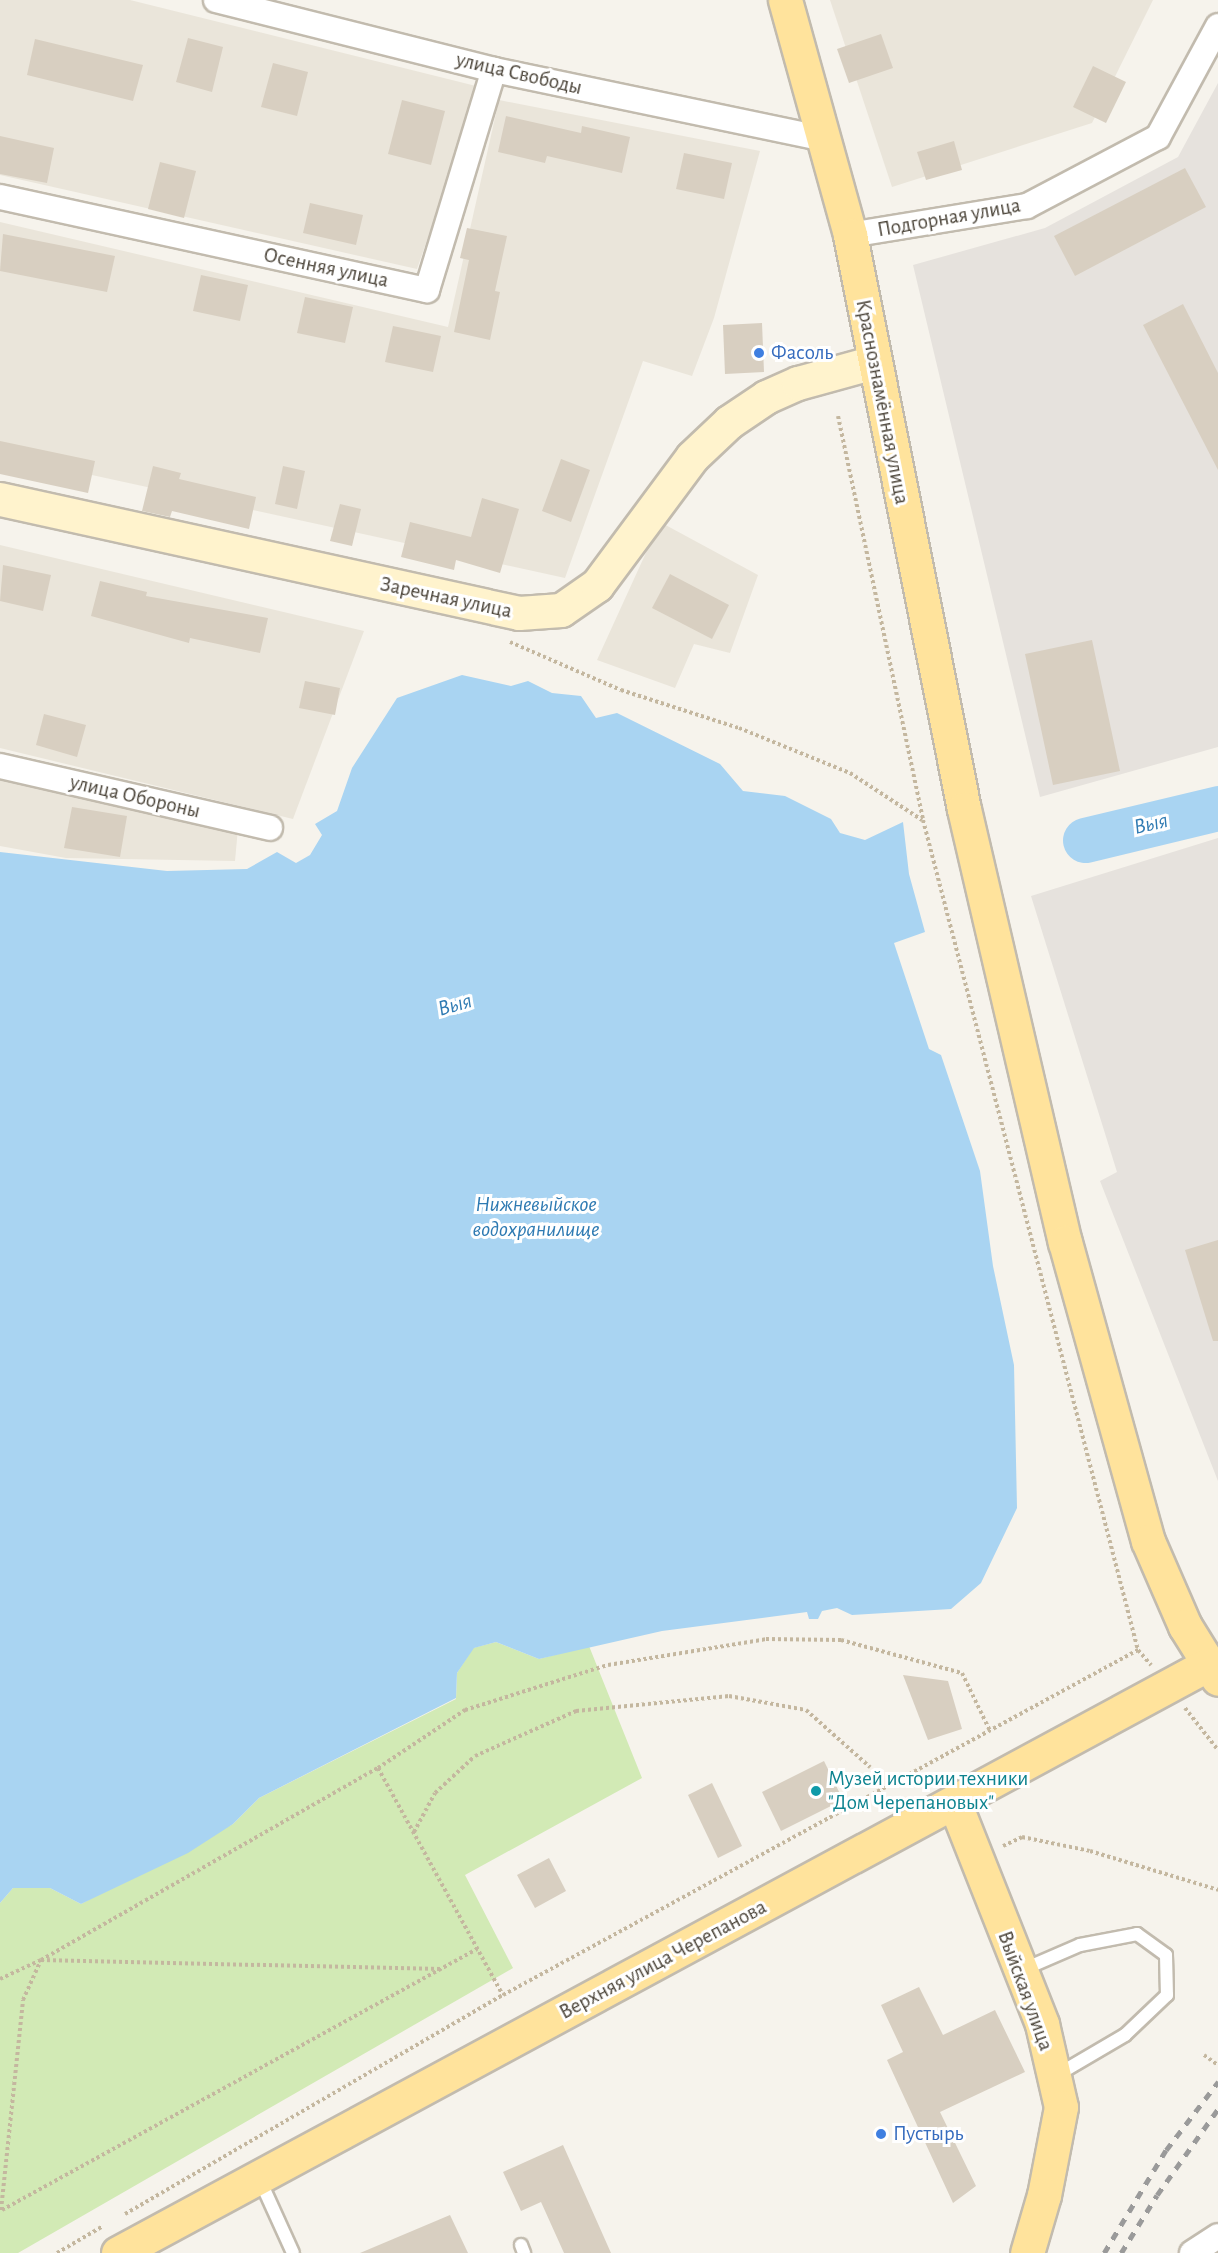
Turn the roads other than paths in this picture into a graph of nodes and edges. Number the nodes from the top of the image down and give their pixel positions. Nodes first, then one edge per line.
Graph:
1 (216, 0) edge
2 (785, 0) edge
3 (1218, 26) edge
4 (494, 70) junction
5 (824, 139) junction
6 (0, 197) edge
7 (850, 235) junction
8 (874, 362) junction
9 (0, 499) edge
10 (0, 766) edge
11 (270, 828) dead end
12 (1214, 1667) edge
13 (955, 1804) junction
14 (1020, 1970) junction
15 (1054, 2076) junction
16 (258, 2177) junction
17 (1218, 2236) edge
18 (113, 2238) edge
19 (292, 2253) edge
20 (1027, 2253) edge
21 (1192, 2253) edge

1 - 4 street, улица Свободы
2 - 5 main road, Краснознамённая улица
3 - 7 street, Подгорная улица
4 - 5 street, улица Свободы
4 - 6 street, Осенняя улица
5 - 7 main road, Краснознамённая улица
7 - 8 main road, Краснознамённая улица
8 - 9 street, Заречная улица
8 - 12 main road, Краснознамённая улица
10 - 11 street, улица Обороны
12 - 13 main road, Верхняя улица Черепанова
13 - 14 main road, Выйская улица
13 - 16 main road, Верхняя улица Черепанова
14 - 15 main road, Выйская улица
14 - 15 lane
15 - 20 main road, Выйская улица
16 - 18 main road, Верхняя улица Черепанова
16 - 19 lane
17 - 21 street

